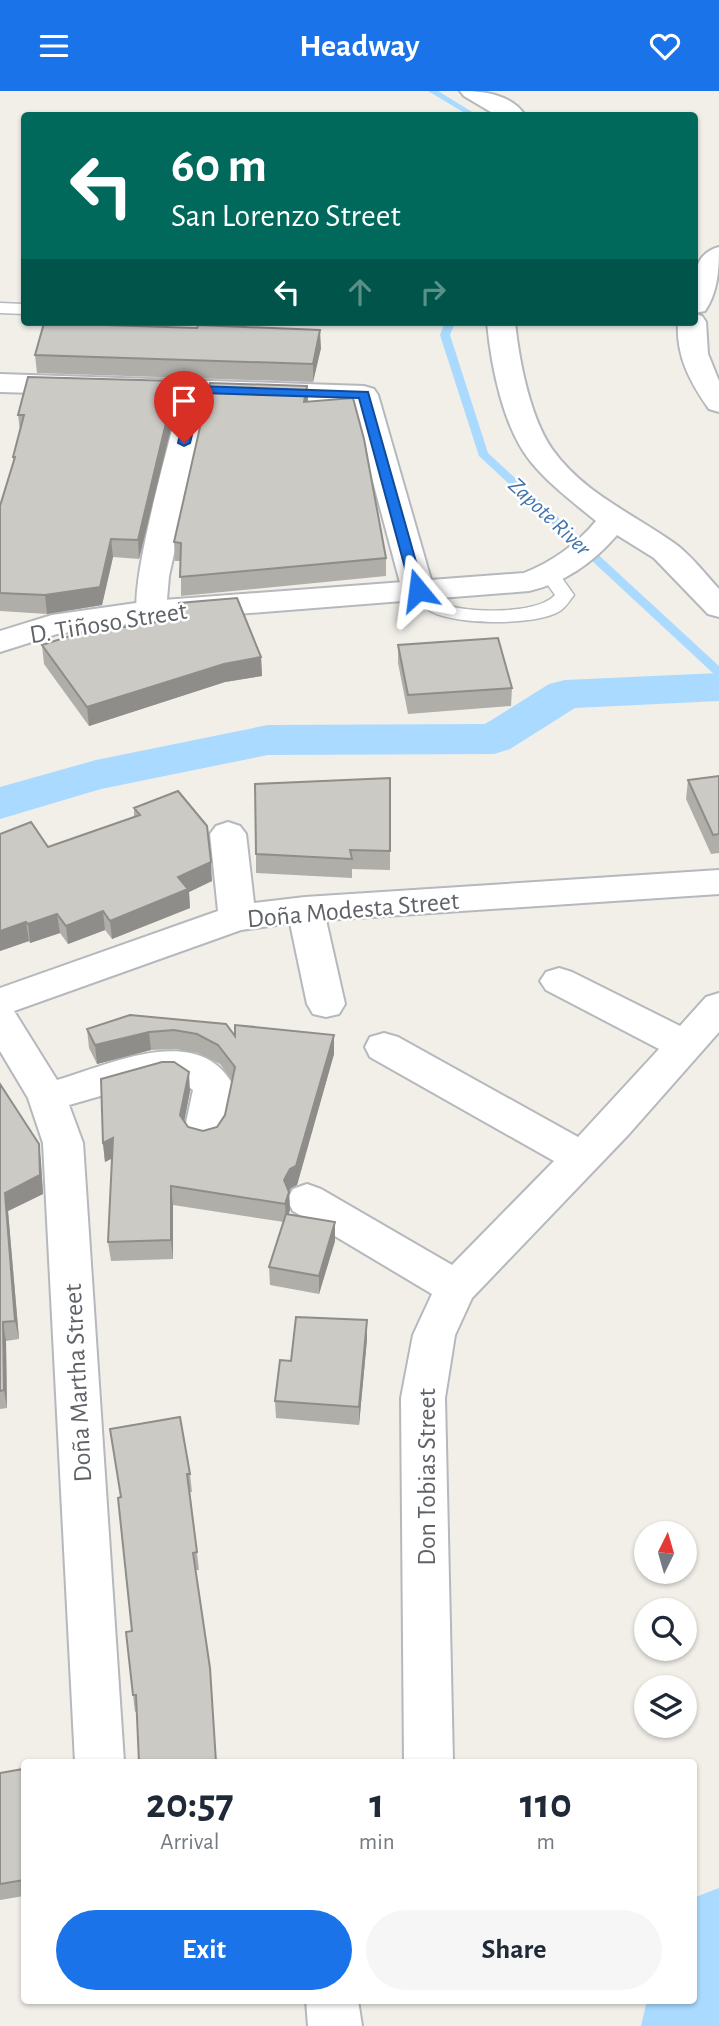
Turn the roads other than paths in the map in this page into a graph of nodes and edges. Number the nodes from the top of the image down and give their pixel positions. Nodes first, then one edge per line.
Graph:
1 (471, 91) edge
2 (508, 112) edge
3 (719, 255) edge
4 (698, 297) edge
5 (0, 308) edge
6 (21, 309) edge
7 (501, 326) edge
8 (692, 326) edge
9 (0, 383) edge
10 (197, 389) junction
11 (719, 403) edge
12 (607, 528) junction
13 (418, 590) junction
14 (719, 607) edge
15 (150, 611) junction
16 (0, 642) edge
17 (228, 834) dead end
18 (719, 882) edge
19 (305, 909) junction
20 (237, 918) junction
21 (559, 981) dead end
22 (0, 1002) edge
23 (326, 1004) dead end
24 (719, 1007) edge
25 (0, 1019) edge
26 (685, 1045) junction
27 (384, 1047) dead end
28 (47, 1097) junction
29 (204, 1132) edge
30 (582, 1158) junction
31 (307, 1200) dead end
32 (456, 1288) junction
33 (99, 1759) edge
34 (428, 1759) edge
35 (332, 2004) edge
36 (335, 2026) edge

1 - 2 street
3 - 4 street
5 - 6 lane
7 - 12 street
8 - 11 street
9 - 10 street
10 - 13 street
10 - 15 street
12 - 13 street, D. Tiñoso Street
12 - 14 street
13 - 15 street, D. Tiñoso Street
15 - 16 street, D. Tiñoso Street
17 - 20 street
18 - 19 street, Doña Modesta Street
19 - 20 street, Doña Modesta Street
19 - 23 street
20 - 22 street, Doña Modesta Street
21 - 26 street
24 - 26 street, Don Tobias Street
25 - 28 street, Doña Martha Street
26 - 30 street, Don Tobias Street
27 - 30 street
28 - 29 street
28 - 33 street, Doña Martha Street
30 - 32 street, Don Tobias Street
31 - 32 street
32 - 34 street, Don Tobias Street
35 - 36 street

